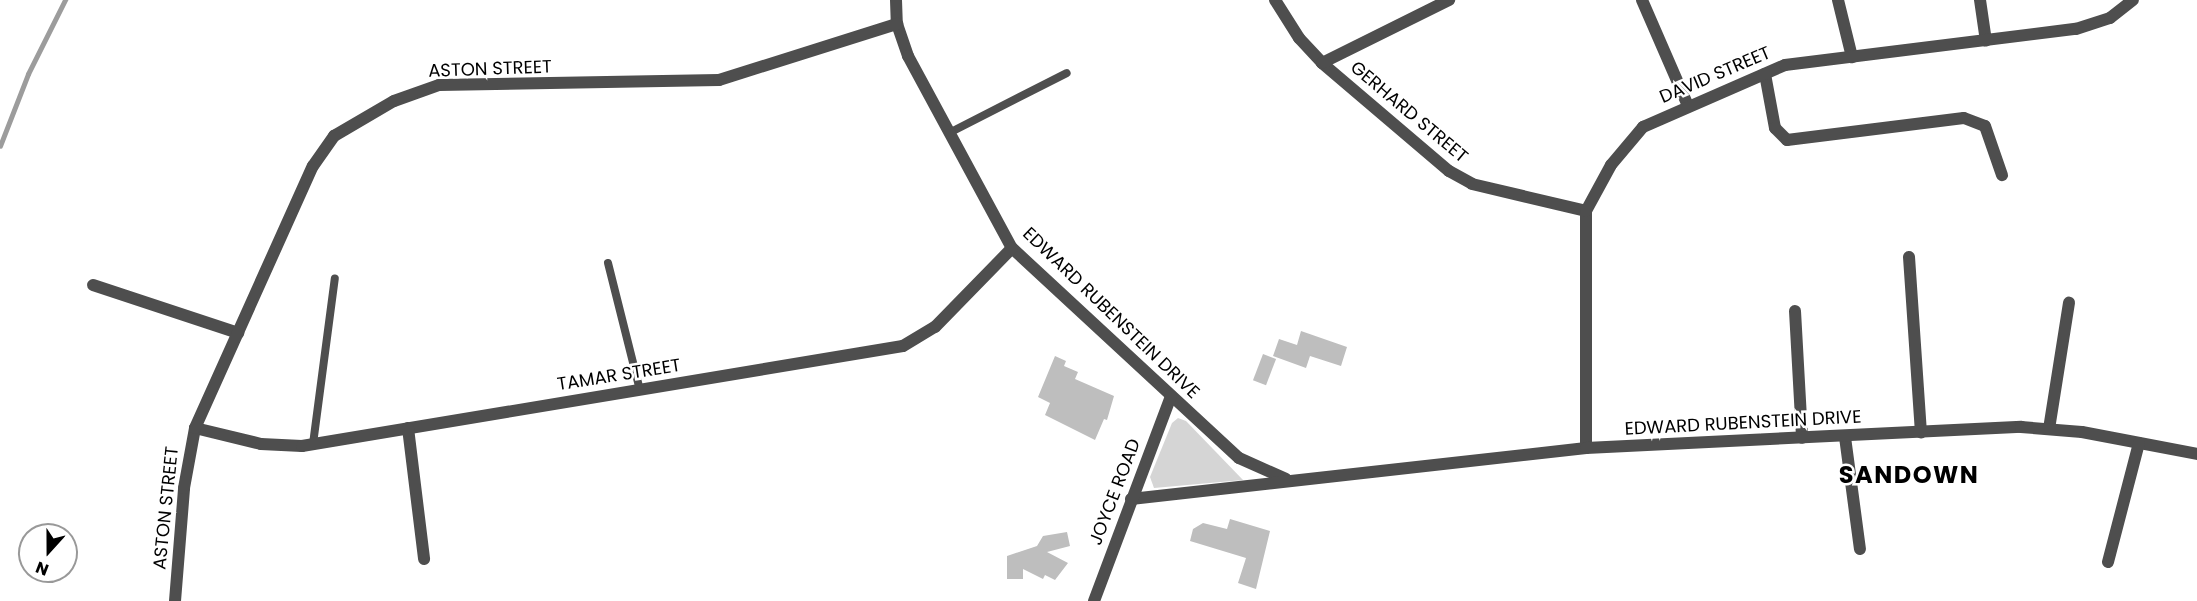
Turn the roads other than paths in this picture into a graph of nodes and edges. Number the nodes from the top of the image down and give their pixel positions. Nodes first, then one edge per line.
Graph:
1 (896, 0) edge
2 (1275, 0) edge
3 (1449, 0) edge
4 (1642, 0) edge
5 (1838, 0) edge
6 (1980, 0) edge
7 (2133, 0) edge
8 (897, 24) junction
9 (1986, 41) junction
10 (1852, 57) junction
11 (1322, 63) junction
12 (1067, 73) dead end
13 (1765, 74) junction
14 (1688, 106) junction
15 (949, 133) junction
16 (2002, 175) dead end
17 (1586, 211) junction
18 (1012, 248) junction
19 (1909, 257) dead end
20 (608, 263) dead end
21 (334, 278) dead end
22 (93, 285) dead end
23 (2069, 303) dead end
24 (1796, 311) dead end
25 (238, 333) junction
26 (640, 390) junction
27 (1171, 396) junction
28 (195, 428) junction
29 (408, 428) junction
30 (2049, 429) junction
31 (1921, 433) junction
32 (1845, 436) junction
33 (1802, 438) junction
34 (2139, 443) junction
35 (313, 444) junction
36 (1586, 448) junction
37 (2197, 454) edge
38 (1290, 480) junction
39 (1131, 500) junction
40 (1860, 549) dead end
41 (424, 559) dead end
42 (2108, 562) dead end
43 (175, 601) edge
44 (1094, 601) edge

1 - 8 street, EDWARD RUBENSTEIN DRIVE
2 - 11 street, GERHARD STREET
3 - 11 street
4 - 14 street
5 - 10 street
6 - 9 street
7 - 9 street, DAVID STREET
8 - 15 street, EDWARD RUBENSTEIN DRIVE
8 - 25 street, ASTON STREET
9 - 10 street, DAVID STREET
10 - 13 street, DAVID STREET
11 - 17 street, GERHARD STREET
12 - 15 lane
13 - 14 street, DAVID STREET
13 - 16 street
14 - 17 street, DAVID STREET
15 - 18 street, EDWARD RUBENSTEIN DRIVE
17 - 36 street, DAVID STREET
18 - 26 street, TAMAR STREET
18 - 27 street, EDWARD RUBENSTEIN DRIVE
19 - 31 street
20 - 26 lane
21 - 35 lane
22 - 25 street
23 - 30 street
24 - 33 street
25 - 28 street, ASTON STREET
26 - 29 street, TAMAR STREET
27 - 38 street, EDWARD RUBENSTEIN DRIVE
27 - 39 street, JOYCE ROAD
28 - 35 street, TAMAR STREET
28 - 43 street, ASTON STREET
29 - 35 street, TAMAR STREET
29 - 41 street
30 - 31 street, EDWARD RUBENSTEIN DRIVE
30 - 34 street, EDWARD RUBENSTEIN DRIVE
31 - 32 street, EDWARD RUBENSTEIN DRIVE
32 - 33 street, EDWARD RUBENSTEIN DRIVE
32 - 40 street
33 - 36 street, EDWARD RUBENSTEIN DRIVE
34 - 37 street, EDWARD RUBENSTEIN DRIVE
34 - 42 street
36 - 38 street, EDWARD RUBENSTEIN DRIVE
38 - 39 street, EDWARD RUBENSTEIN DRIVE
39 - 44 street, JOYCE ROAD

